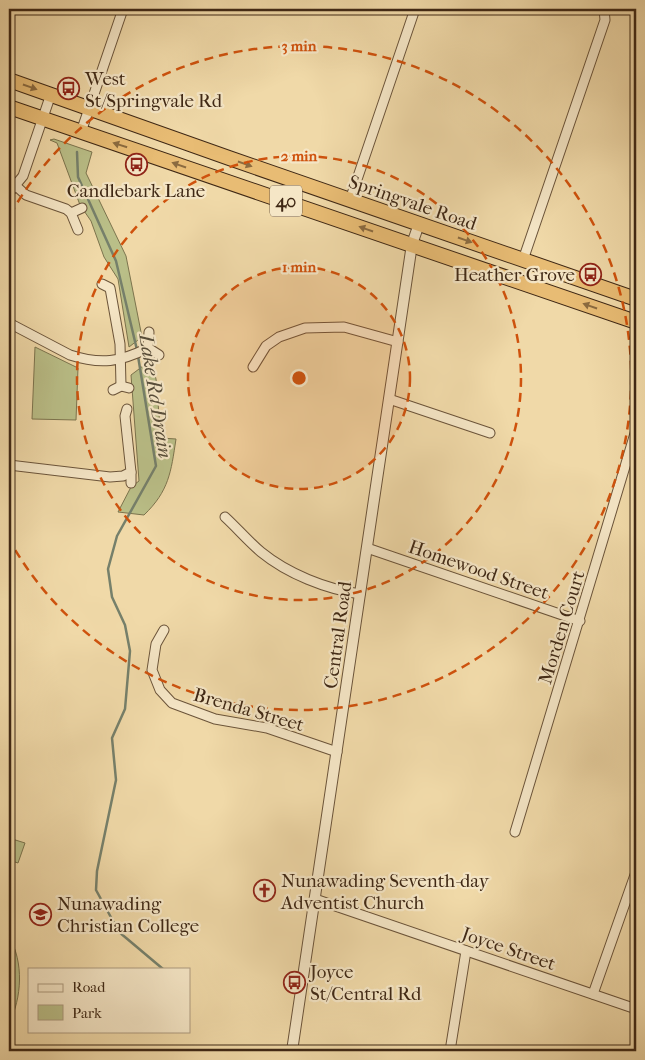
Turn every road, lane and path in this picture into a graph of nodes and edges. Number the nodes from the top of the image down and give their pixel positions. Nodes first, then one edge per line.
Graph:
1 (123, 9) edge
2 (415, 9) edge
3 (604, 9) edge
4 (9, 80) edge
5 (50, 94) junction
6 (9, 107) edge
7 (89, 108) junction
8 (42, 119) junction
9 (81, 132) junction
10 (16, 186) junction
11 (9, 193) edge
12 (350, 200) junction
13 (82, 208) dead end
14 (71, 213) junction
15 (419, 224) junction
16 (78, 230) dead end
17 (412, 244) junction
18 (523, 260) junction
19 (109, 285) dead end
20 (636, 299) edge
21 (9, 322) edge
22 (636, 322) edge
23 (149, 332) dead end
24 (398, 342) junction
25 (142, 351) junction
26 (159, 355) dead end
27 (120, 360) junction
28 (253, 367) dead end
29 (121, 388) dead end
30 (389, 399) junction
31 (127, 409) dead end
32 (636, 430) edge
33 (490, 433) dead end
34 (9, 465) edge
35 (131, 472) junction
36 (131, 483) dead end
37 (225, 517) dead end
38 (367, 548) junction
39 (360, 594) junction
40 (580, 621) junction
41 (164, 630) dead end
42 (337, 752) junction
43 (515, 832) dead end
44 (636, 872) edge
45 (315, 899) junction
46 (466, 951) junction
47 (594, 994) junction
48 (636, 1009) edge
49 (292, 1051) edge
50 (450, 1051) edge

1 - 7 street
2 - 12 street
3 - 18 street
4 -> 5 highway, Springvale Road / 40
5 - 7 highway, Springvale Road / 40
5 - 8 street
6 - 8 highway, 40
7 - 9 street
7 -> 12 highway, Springvale Road / 40
8 - 9 highway, 40
8 - 10 street
17 -> 9 highway, 40
10 - 11 street
10 - 14 street
12 - 15 highway, Springvale Road / 40
13 - 14 street
14 - 16 street
15 - 17 street, Central Road
15 -> 18 highway, Springvale Road / 40
22 -> 17 highway, 40
17 - 24 street, Central Road
18 - 20 highway, Springvale Road / 40
19 - 27 street
21 - 27 street
23 - 25 street
24 - 28 street
24 - 30 street, Central Road
25 - 26 street
25 - 27 street
27 - 29 street
30 - 33 street
30 - 38 street, Central Road
31 - 35 street
32 - 40 street, Morden Court
34 - 35 street
35 - 36 street
37 - 39 street
38 - 39 street, Central Road
38 - 40 street, Homewood Street
39 - 42 street, Central Road
40 - 43 street, Morden Court
41 - 42 street, Brenda Street
42 - 45 street, Central Road
44 - 47 street
45 - 46 street, Joyce Street
45 - 49 street, Central Road
46 - 47 street, Joyce Street
46 - 50 street
47 - 48 street, Joyce Street

